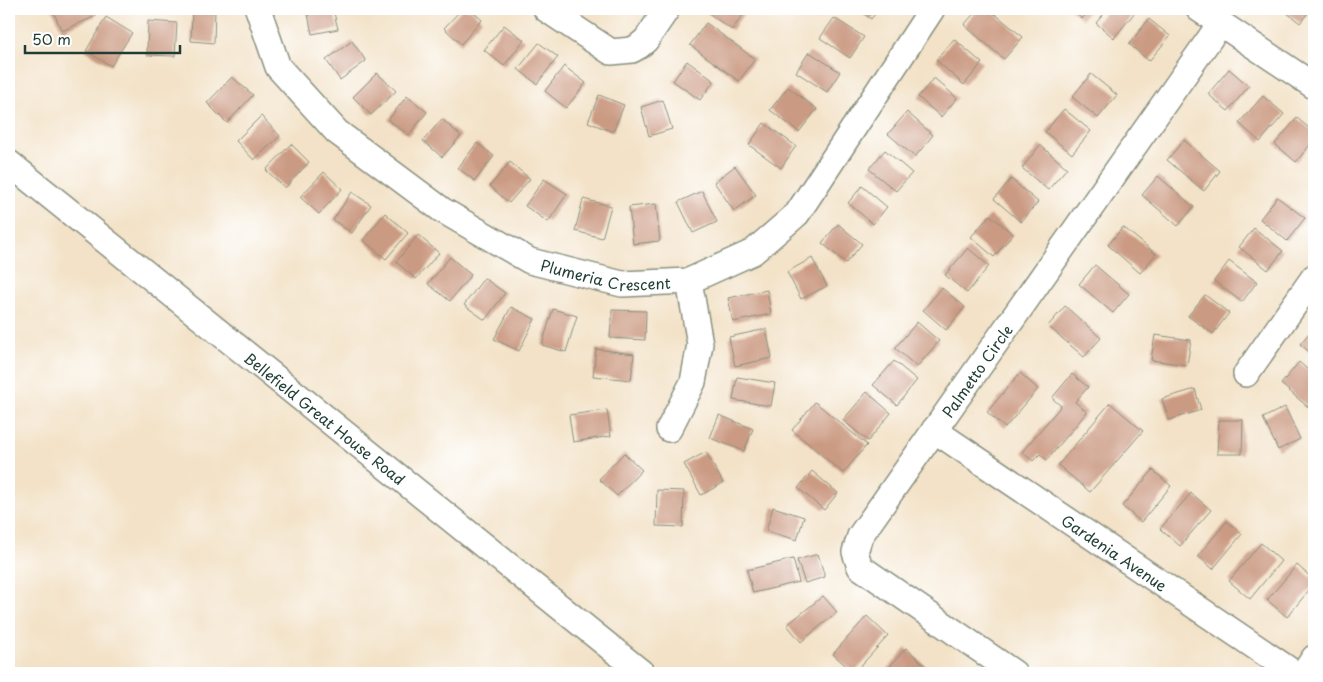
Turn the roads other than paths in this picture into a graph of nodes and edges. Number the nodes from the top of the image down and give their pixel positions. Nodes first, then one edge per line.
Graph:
1 (258, 9) edge
2 (546, 9) edge
3 (667, 9) edge
4 (932, 9) edge
5 (1199, 9) edge
6 (1220, 24) junction
7 (1314, 86) edge
8 (9, 163) edge
9 (1314, 277) edge
10 (689, 281) junction
11 (1246, 374) dead end
12 (669, 429) dead end
13 (934, 430) junction
14 (1314, 658) edge
15 (642, 673) edge
16 (1014, 673) edge
17 (1294, 673) edge
18 (1304, 673) edge

1 - 10 street, Plumeria Crescent
2 - 3 street
4 - 10 street, Plumeria Crescent
5 - 6 street
6 - 7 street
6 - 13 street, Palmetto Circle
8 - 15 street, Bellefield Great House Road
9 - 11 street
10 - 12 street
13 - 16 street, Palmetto Circle
13 - 17 street, Gardenia Avenue
14 - 18 street

